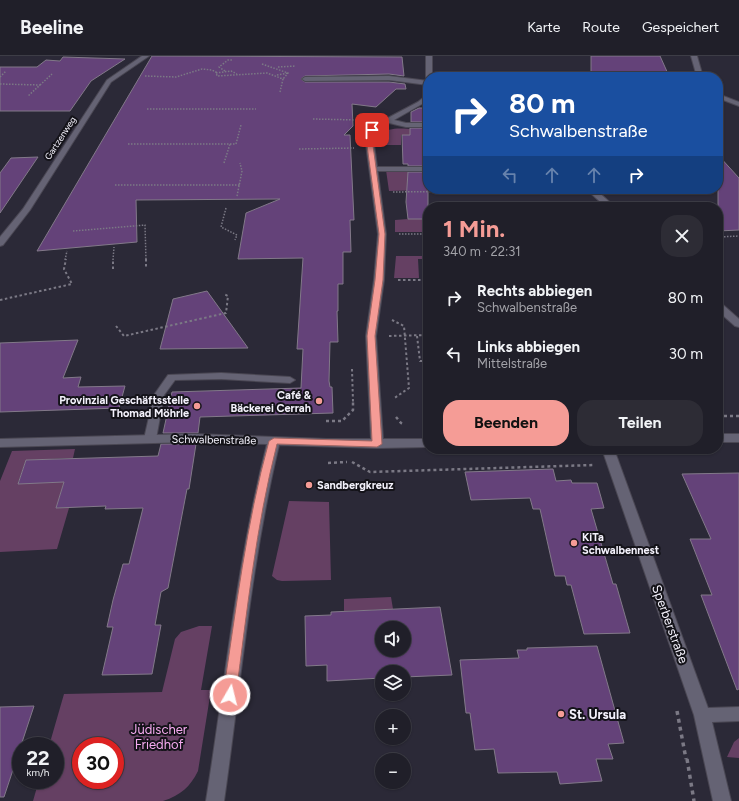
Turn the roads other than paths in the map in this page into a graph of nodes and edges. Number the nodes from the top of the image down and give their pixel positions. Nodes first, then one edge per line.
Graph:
1 (146, 56) edge
2 (429, 56) edge
3 (694, 56) edge
4 (429, 72) edge
5 (699, 72) edge
6 (305, 79) dead end
7 (423, 82) edge
8 (723, 98) edge
9 (423, 101) edge
10 (739, 104) edge
11 (387, 122) junction
12 (423, 125) edge
13 (374, 169) junction
14 (423, 169) edge
15 (596, 194) edge
16 (605, 202) edge
17 (0, 242) edge
18 (723, 310) edge
19 (739, 324) edge
20 (290, 380) dead end
21 (723, 438) edge
22 (739, 438) edge
23 (150, 439) junction
24 (274, 441) junction
25 (0, 443) edge
26 (423, 443) edge
27 (377, 444) junction
28 (610, 454) edge
29 (739, 714) edge
30 (702, 715) junction
31 (214, 801) edge
32 (722, 801) edge

1 - 17 street, Gartzenweg
2 - 4 street
3 - 5 street
6 - 7 lane
8 - 10 street
9 - 11 street
11 - 12 street
11 - 13 street
13 - 14 lane
13 - 27 street
15 - 16 street
18 - 19 street
20 - 23 lane
21 - 22 street
23 - 24 street, Schwalbenstraße
23 - 25 street, Schwalbenstraße
24 - 27 street, Schwalbenstraße
24 - 31 street
26 - 27 street, Schwalbenstraße
28 - 30 street, Sperberstraße
29 - 30 street
30 - 32 street, Sperberstraße

